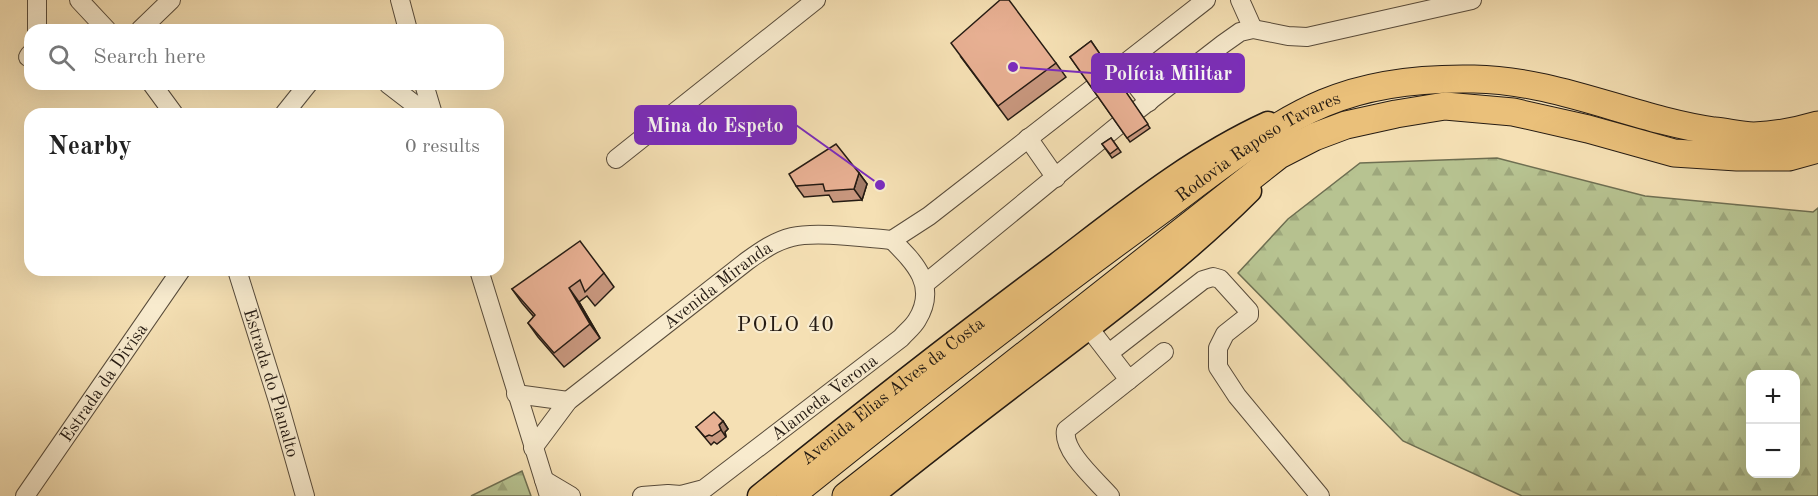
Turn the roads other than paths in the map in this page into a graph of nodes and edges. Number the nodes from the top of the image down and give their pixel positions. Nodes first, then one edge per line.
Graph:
1 (37, 0) edge
2 (79, 0) edge
3 (171, 0) edge
4 (400, 0) edge
5 (816, 0) edge
6 (1206, 0) edge
7 (1240, 0) edge
8 (1472, 0) edge
9 (37, 24) edge
10 (101, 24) edge
11 (146, 24) edge
12 (406, 24) edge
13 (1253, 29) junction
14 (1121, 66) junction
15 (156, 90) edge
16 (303, 90) edge
17 (396, 90) edge
18 (426, 90) edge
19 (1149, 102) junction
20 (1323, 103) junction
21 (170, 108) edge
22 (289, 108) edge
23 (419, 108) edge
24 (431, 108) edge
25 (1818, 125) edge
26 (1028, 138) junction
27 (1818, 149) edge
28 (1279, 155) junction
29 (616, 159) dead end
30 (1056, 178) junction
31 (892, 240) junction
32 (177, 276) edge
33 (239, 276) edge
34 (481, 276) edge
35 (926, 283) junction
36 (1089, 328) junction
37 (1109, 352) junction
38 (1164, 352) dead end
39 (1129, 380) junction
40 (516, 394) junction
41 (568, 401) junction
42 (533, 448) junction
43 (547, 488) edge
44 (26, 496) edge
45 (305, 496) edge
46 (571, 496) edge
47 (642, 496) edge
48 (759, 496) edge
49 (790, 496) edge
50 (846, 496) edge
51 (873, 496) edge
52 (1110, 496) edge
53 (1320, 496) edge

1 - 9 street
2 - 10 street
3 - 11 street
4 - 12 street
5 - 29 street
6 - 14 street
7 - 13 street
8 - 13 street
13 - 19 street
14 - 19 street
14 - 26 street
15 - 21 street
16 - 22 street
17 - 23 street
18 - 24 street
19 - 30 street
20 - 25 highway, Rodovia Raposo Tavares
20 - 48 main road, Avenida Elias Alves da Costa
20 - 49 highway, Rodovia Raposo Tavares
26 - 30 street
26 - 31 street
27 - 28 highway, Rodovia Raposo Tavares
28 - 36 main road
28 - 50 highway, Rodovia Raposo Tavares
30 - 35 street
31 - 35 street
31 - 41 street, Avenida Miranda
32 - 44 street, Estrada da Divisa
33 - 45 street, Estrada do Planalto
34 - 40 street
35 - 47 street, Alameda Verona
36 - 37 street
36 - 51 main road
37 - 39 street
37 - 53 street
38 - 39 street
39 - 52 street
40 - 41 street
40 - 42 street
41 - 42 street, Avenida Miranda
42 - 43 street
43 - 46 street

